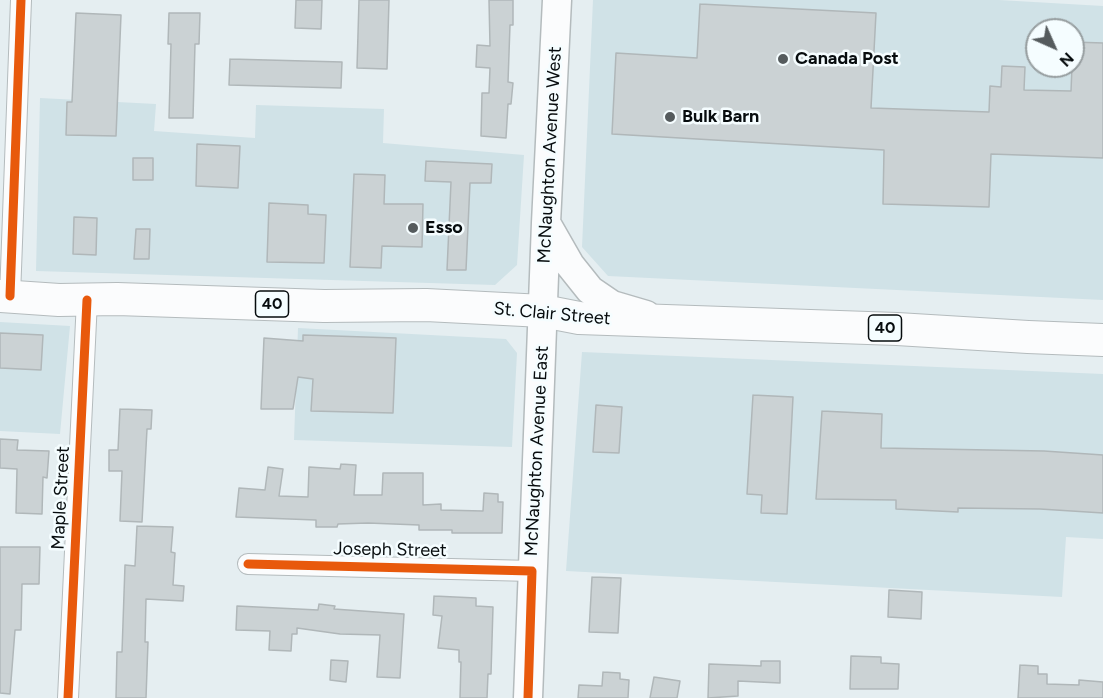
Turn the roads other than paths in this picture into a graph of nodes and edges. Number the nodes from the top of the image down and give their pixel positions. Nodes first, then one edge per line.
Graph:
1 (21, 0) edge
2 (557, 0) edge
3 (546, 223) junction
4 (5, 296) edge
5 (87, 300) junction
6 (543, 311) junction
7 (667, 321) junction
8 (1103, 340) edge
9 (248, 564) dead end
10 (532, 571) junction
11 (68, 698) edge
12 (528, 698) edge

1 - 4 street
2 - 3 main road, McNaughton Avenue West
3 - 6 main road, McNaughton Avenue West
3 - 7 main road
4 - 5 main road, St. Clair Street / 40
5 - 6 main road, St. Clair Street / 40
5 - 11 street, Maple Street
6 - 7 main road, St. Clair Street / 40
6 - 10 main road, McNaughton Avenue East
7 - 8 main road, St. Clair Street / 40
9 - 10 street, Joseph Street
10 - 12 main road, McNaughton Avenue East

